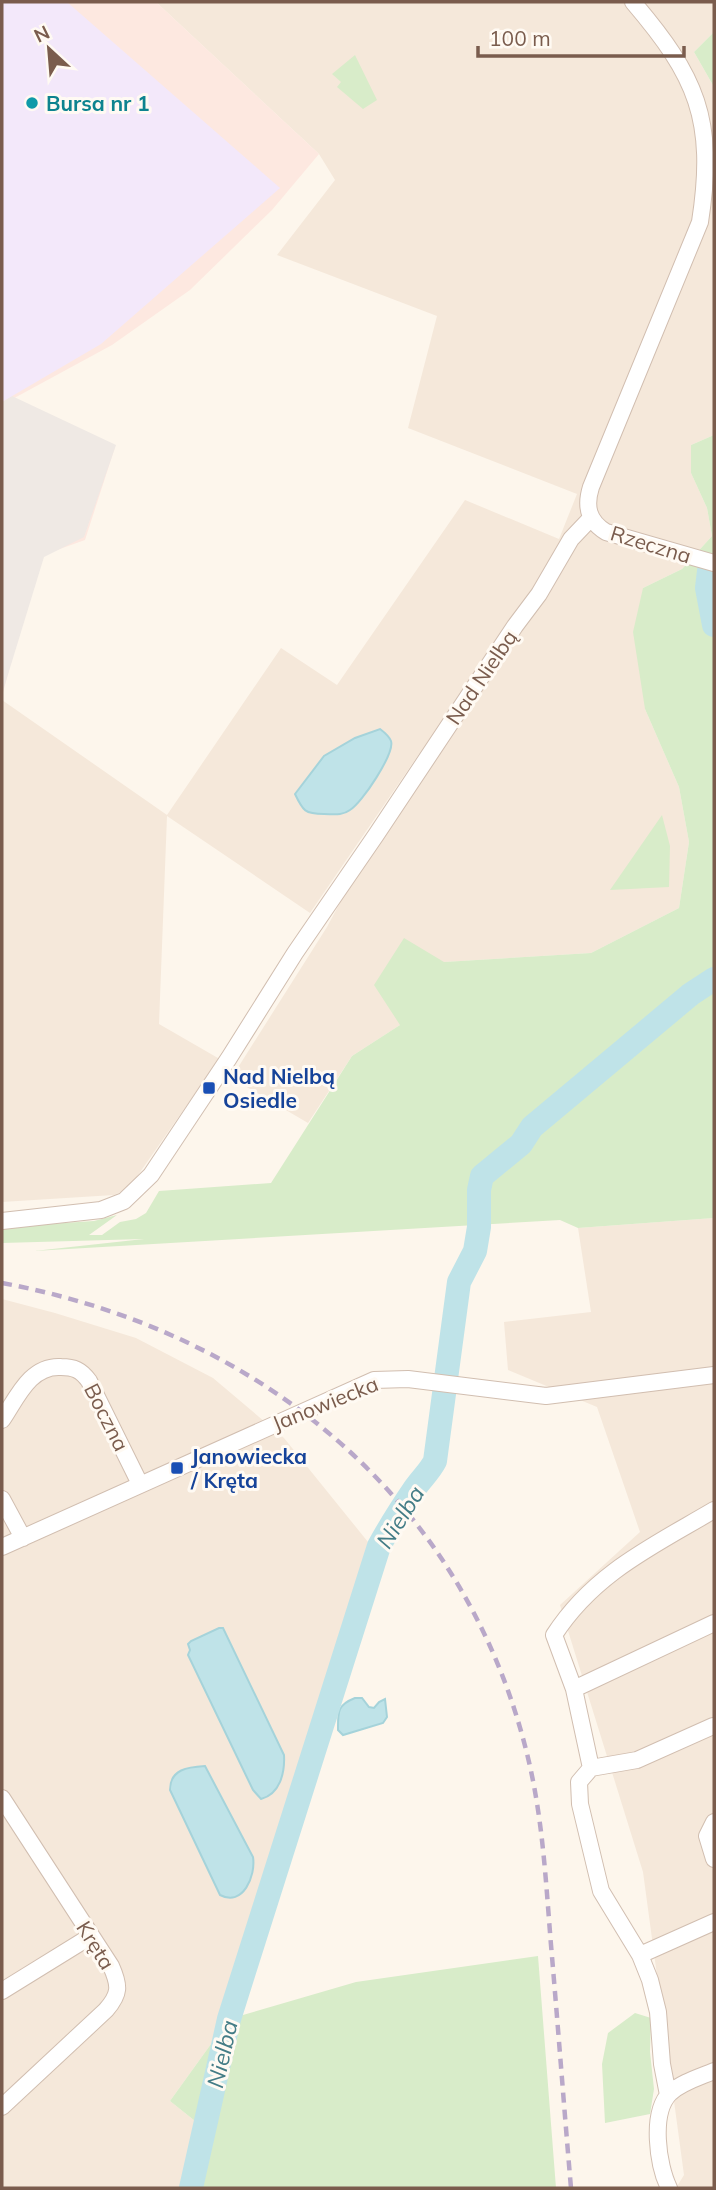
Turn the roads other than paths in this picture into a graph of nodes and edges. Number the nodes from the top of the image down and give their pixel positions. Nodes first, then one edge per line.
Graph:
1 (633, 2) edge
2 (591, 518) junction
3 (714, 563) edge
4 (2, 1221) edge
5 (714, 1375) edge
6 (2, 1420) edge
7 (140, 1484) junction
8 (2, 1499) edge
9 (714, 1510) edge
10 (23, 1538) junction
11 (2, 1547) edge
12 (714, 1623) edge
13 (574, 1689) junction
14 (713, 1726) edge
15 (591, 1768) junction
16 (4, 1808) edge
17 (714, 1822) edge
18 (714, 1859) edge
19 (714, 1922) edge
20 (91, 1936) junction
21 (640, 1955) junction
22 (2, 1991) edge
23 (714, 2071) edge
24 (668, 2095) junction
25 (2, 2106) edge
26 (666, 2187) edge

1 - 2 street
2 - 3 street, Rzeczna
2 - 4 street, Nad Nielbą
5 - 7 street, Janowiecka
6 - 7 street, Boczna
7 - 10 street, Janowiecka
8 - 10 street
9 - 13 street
10 - 11 street, Janowiecka
12 - 13 street
13 - 15 street
14 - 15 street
15 - 21 street
16 - 20 street, Kręta
17 - 18 street
19 - 21 street
20 - 22 street
20 - 25 street, Kręta
21 - 24 street
23 - 24 street
24 - 26 street

